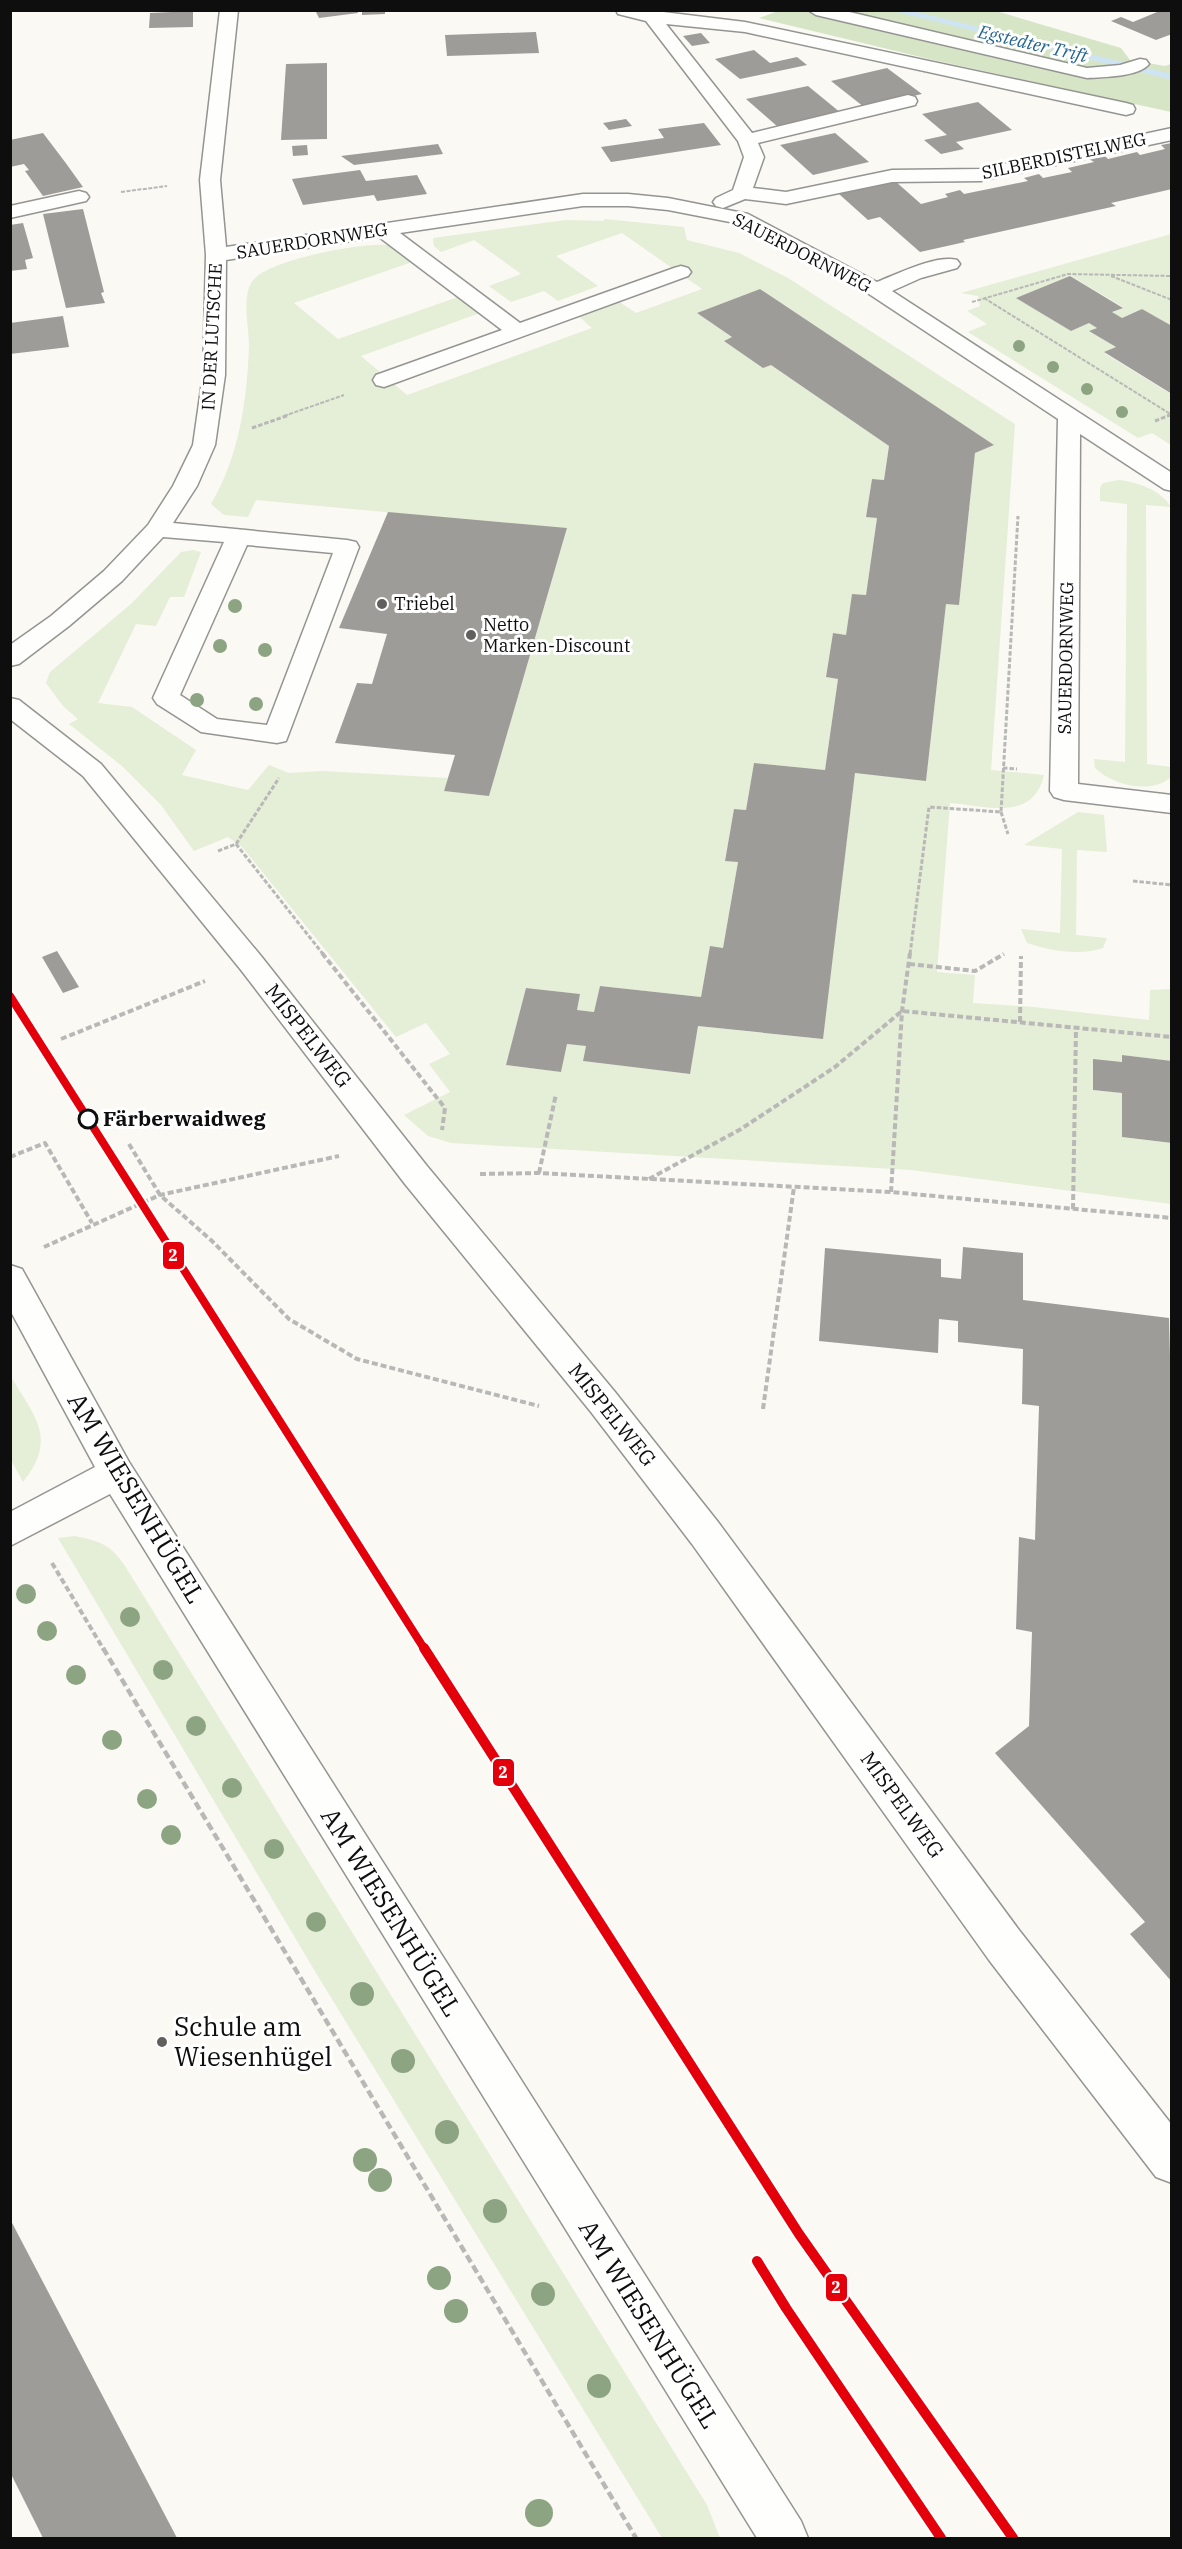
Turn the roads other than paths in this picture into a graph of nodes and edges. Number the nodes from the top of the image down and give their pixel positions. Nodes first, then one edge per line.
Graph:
1 (229, 10) edge
2 (624, 10) edge
3 (816, 10) edge
4 (652, 17) junction
5 (1131, 67) dead end
6 (908, 101) dead end
7 (1126, 108) dead end
8 (1172, 134) edge
9 (747, 140) junction
10 (742, 193) junction
11 (79, 197) road end
12 (705, 210) junction
13 (10, 212) edge
14 (383, 230) junction
15 (216, 255) junction
16 (950, 264) dead end
17 (681, 272) dead end
18 (876, 290) junction
19 (518, 332) junction
20 (384, 380) dead end
21 (1069, 416) junction
22 (1172, 484) edge
23 (157, 529) junction
24 (238, 537) junction
25 (10, 658) edge
26 (10, 706) edge
27 (1172, 804) edge
28 (10, 1278) edge
29 (116, 1473) junction
30 (19, 1526) edge
31 (1172, 2161) edge
32 (784, 2538) edge

1 - 15 street, IN DER LUTSCHE
2 - 4 street
3 - 5 street
4 - 7 street
4 - 9 street
6 - 9 street
8 - 10 street, SILBERDISTELWEG
9 - 10 street
10 - 12 street
11 - 13 street
12 - 14 street, SAUERDORNWEG
12 - 18 street, SAUERDORNWEG
14 - 15 street, SAUERDORNWEG
14 - 19 street
15 - 23 street, IN DER LUTSCHE
16 - 18 street
17 - 19 street
18 - 21 street, SAUERDORNWEG
19 - 20 street
21 - 22 street, SAUERDORNWEG
21 - 27 street, SAUERDORNWEG
23 - 24 street
23 - 25 street, IN DER LUTSCHE
24 - 24 street
26 - 31 street, MISPELWEG
28 - 29 street, AM WIESENHÜGEL
29 - 30 street
29 - 32 street, AM WIESENHÜGEL

